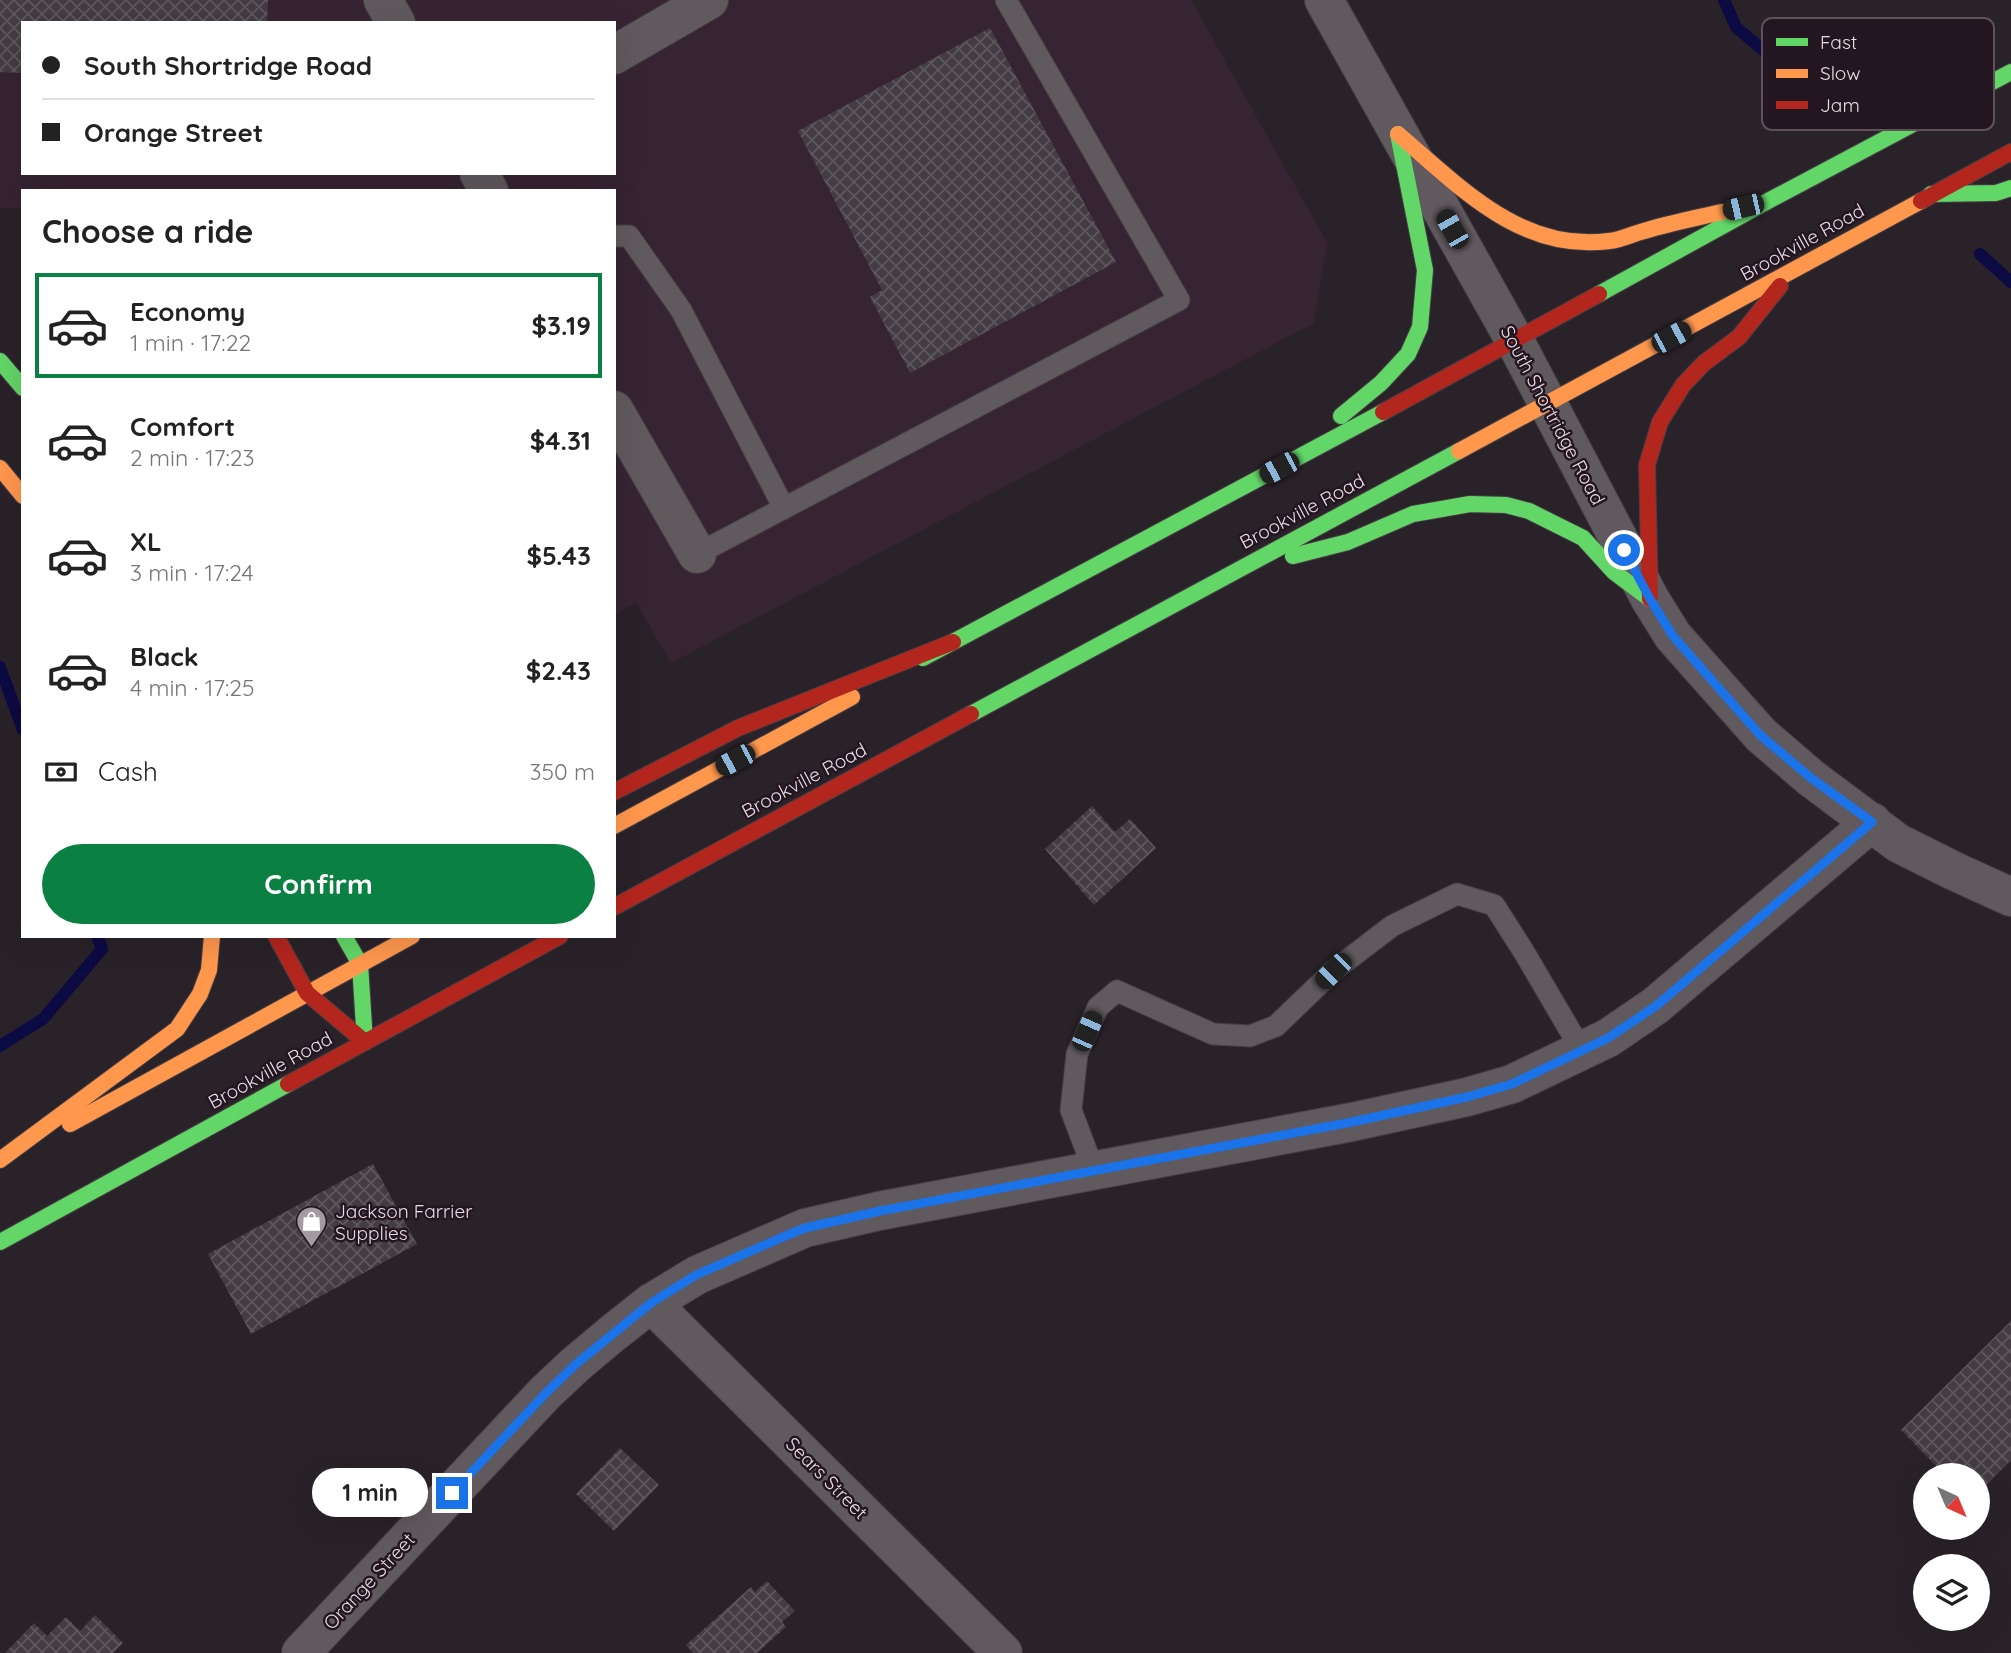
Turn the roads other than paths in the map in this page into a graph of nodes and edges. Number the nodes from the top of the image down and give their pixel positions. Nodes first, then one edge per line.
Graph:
1 (383, 0) edge
2 (709, 0) edge
3 (1006, 0) edge
4 (1324, 0) edge
5 (395, 21) edge
6 (616, 54) edge
7 (2011, 72) edge
8 (1994, 81) edge
9 (1902, 130) edge
10 (1398, 134) junction
11 (2011, 152) edge
12 (2011, 188) edge
13 (1931, 194) junction
14 (1768, 201) junction
15 (616, 236) edge
16 (1790, 273) junction
17 (1516, 341) junction
18 (0, 361) edge
19 (21, 386) edge
20 (1548, 402) junction
21 (616, 413) edge
22 (0, 468) edge
23 (1279, 468) junction
24 (21, 494) edge
25 (784, 508) junction
26 (697, 554) joint
27 (1235, 570) junction
28 (1650, 599) junction
29 (953, 642) junction
30 (616, 791) edge
31 (1872, 822) junction
32 (616, 825) edge
33 (2011, 897) edge
34 (616, 906) edge
35 (212, 938) edge
36 (277, 938) edge
37 (345, 938) edge
38 (408, 938) edge
39 (556, 938) edge
40 (360, 964) junction
41 (307, 993) junction
42 (365, 1042) junction
43 (1582, 1051) junction
44 (0, 1161) edge
45 (1094, 1171) junction
46 (0, 1242) edge
47 (651, 1303) junction
48 (301, 1653) edge
49 (1003, 1653) edge

1 - 5 street
2 - 6 street
3 - 25 lane
4 - 10 street, South Shortridge Road
7 - 8 main road
9 - 14 main road
10 - 14 main road
10 - 17 street, South Shortridge Road
10 - 23 main road
11 - 13 main road, Brookville Road
12 - 13 main road
13 - 16 main road, Brookville Road
14 - 17 main road
15 - 25 lane
16 - 20 main road, Brookville Road
16 - 28 main road
17 - 20 street, South Shortridge Road
17 - 23 main road
18 - 19 main road
20 - 27 main road, Brookville Road
20 - 28 street, South Shortridge Road
21 - 26 street
22 - 24 main road
23 - 29 main road
25 - 26 lane
27 - 28 main road
27 - 34 main road, Brookville Road
28 - 31 street, South Shortridge Road
29 - 30 main road
29 - 32 main road
31 - 33 street, South Shortridge Road
31 - 43 street, Orange Street
35 - 44 main road
36 - 41 main road
37 - 40 main road
38 - 40 main road
39 - 42 main road, Brookville Road
40 - 41 main road
40 - 42 main road
41 - 42 main road
41 - 44 main road
42 - 46 main road, Brookville Road
43 - 45 street, Orange Street
43 - 45 lane
45 - 47 street, Orange Street
47 - 48 street, Orange Street
47 - 49 street, Sears Street

